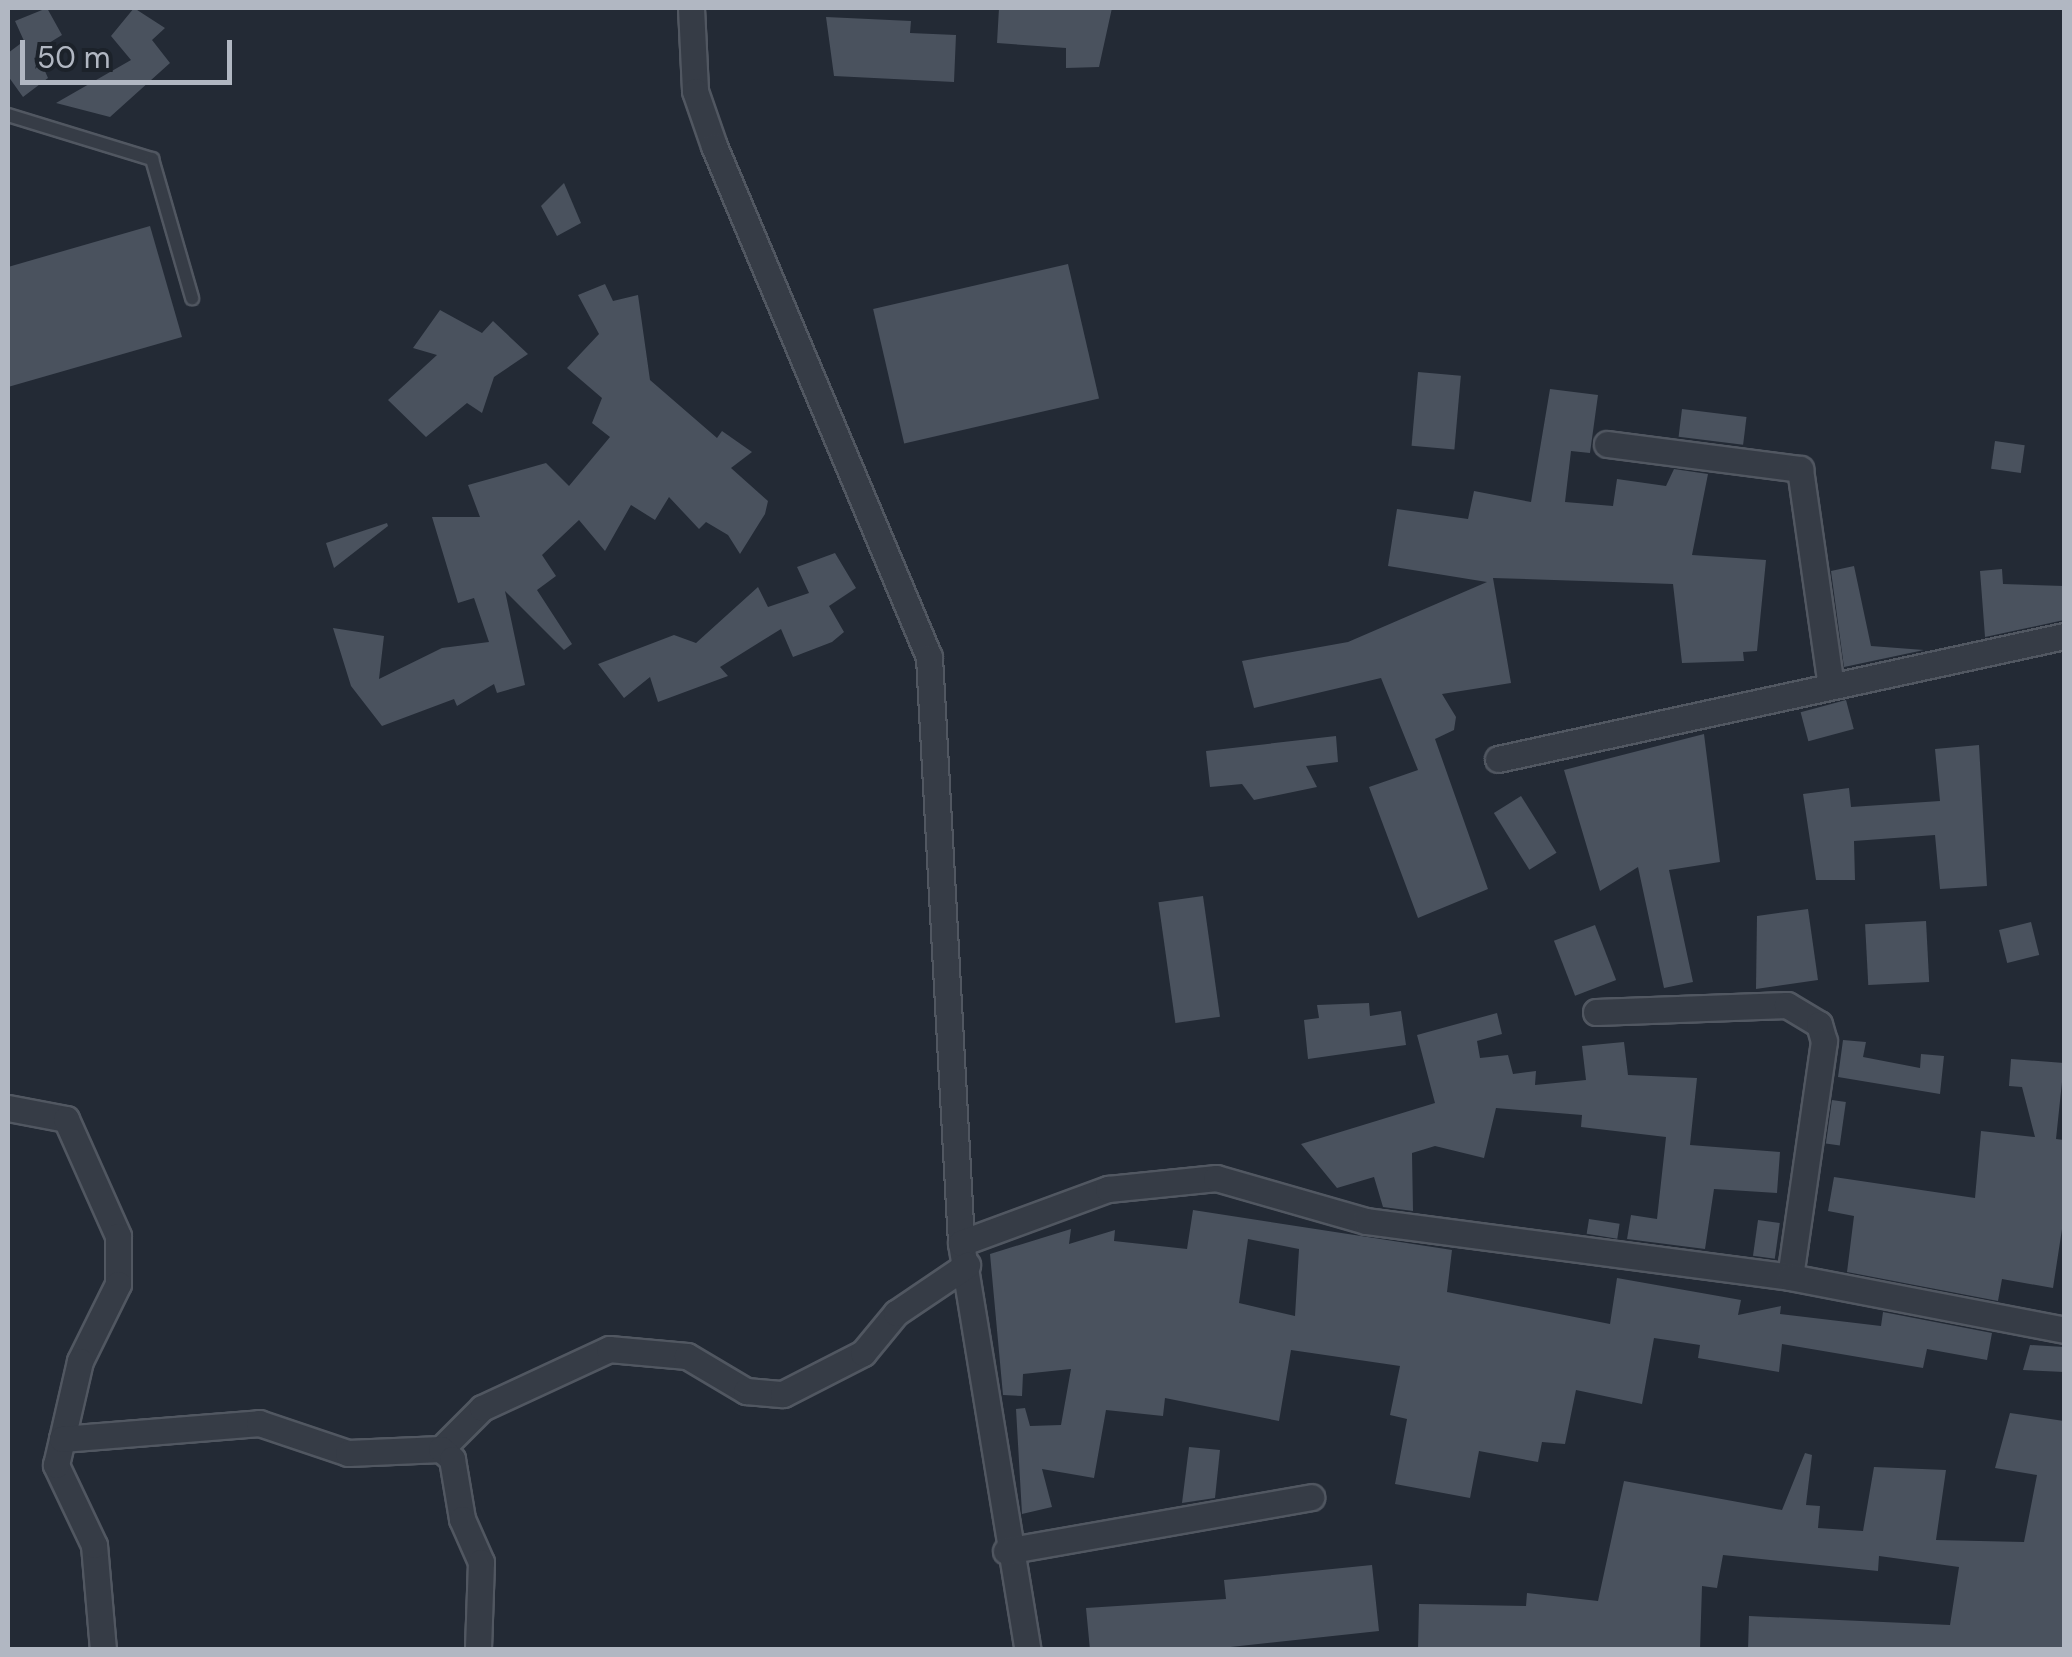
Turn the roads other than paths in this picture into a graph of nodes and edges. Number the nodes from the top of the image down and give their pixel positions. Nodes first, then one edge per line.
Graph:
1 (690, 8) edge
2 (8, 115) edge
3 (192, 298) dead end
4 (1608, 444) dead end
5 (2064, 636) edge
6 (1830, 681) junction
7 (1498, 759) dead end
8 (1596, 1012) dead end
9 (8, 1108) edge
10 (964, 1254) junction
11 (1790, 1277) junction
12 (2064, 1330) edge
13 (76, 1438) junction
14 (441, 1449) junction
15 (1310, 1497) dead end
16 (1006, 1550) junction
17 (102, 1650) edge
18 (478, 1650) edge
19 (1028, 1650) edge

1 - 10 street
2 - 3 lane
4 - 6 street
5 - 6 street
6 - 7 street
8 - 11 street
9 - 13 street
10 - 11 street
10 - 14 street
10 - 16 street
11 - 12 street
13 - 14 street
13 - 17 street
14 - 18 street
15 - 16 street
16 - 19 street

